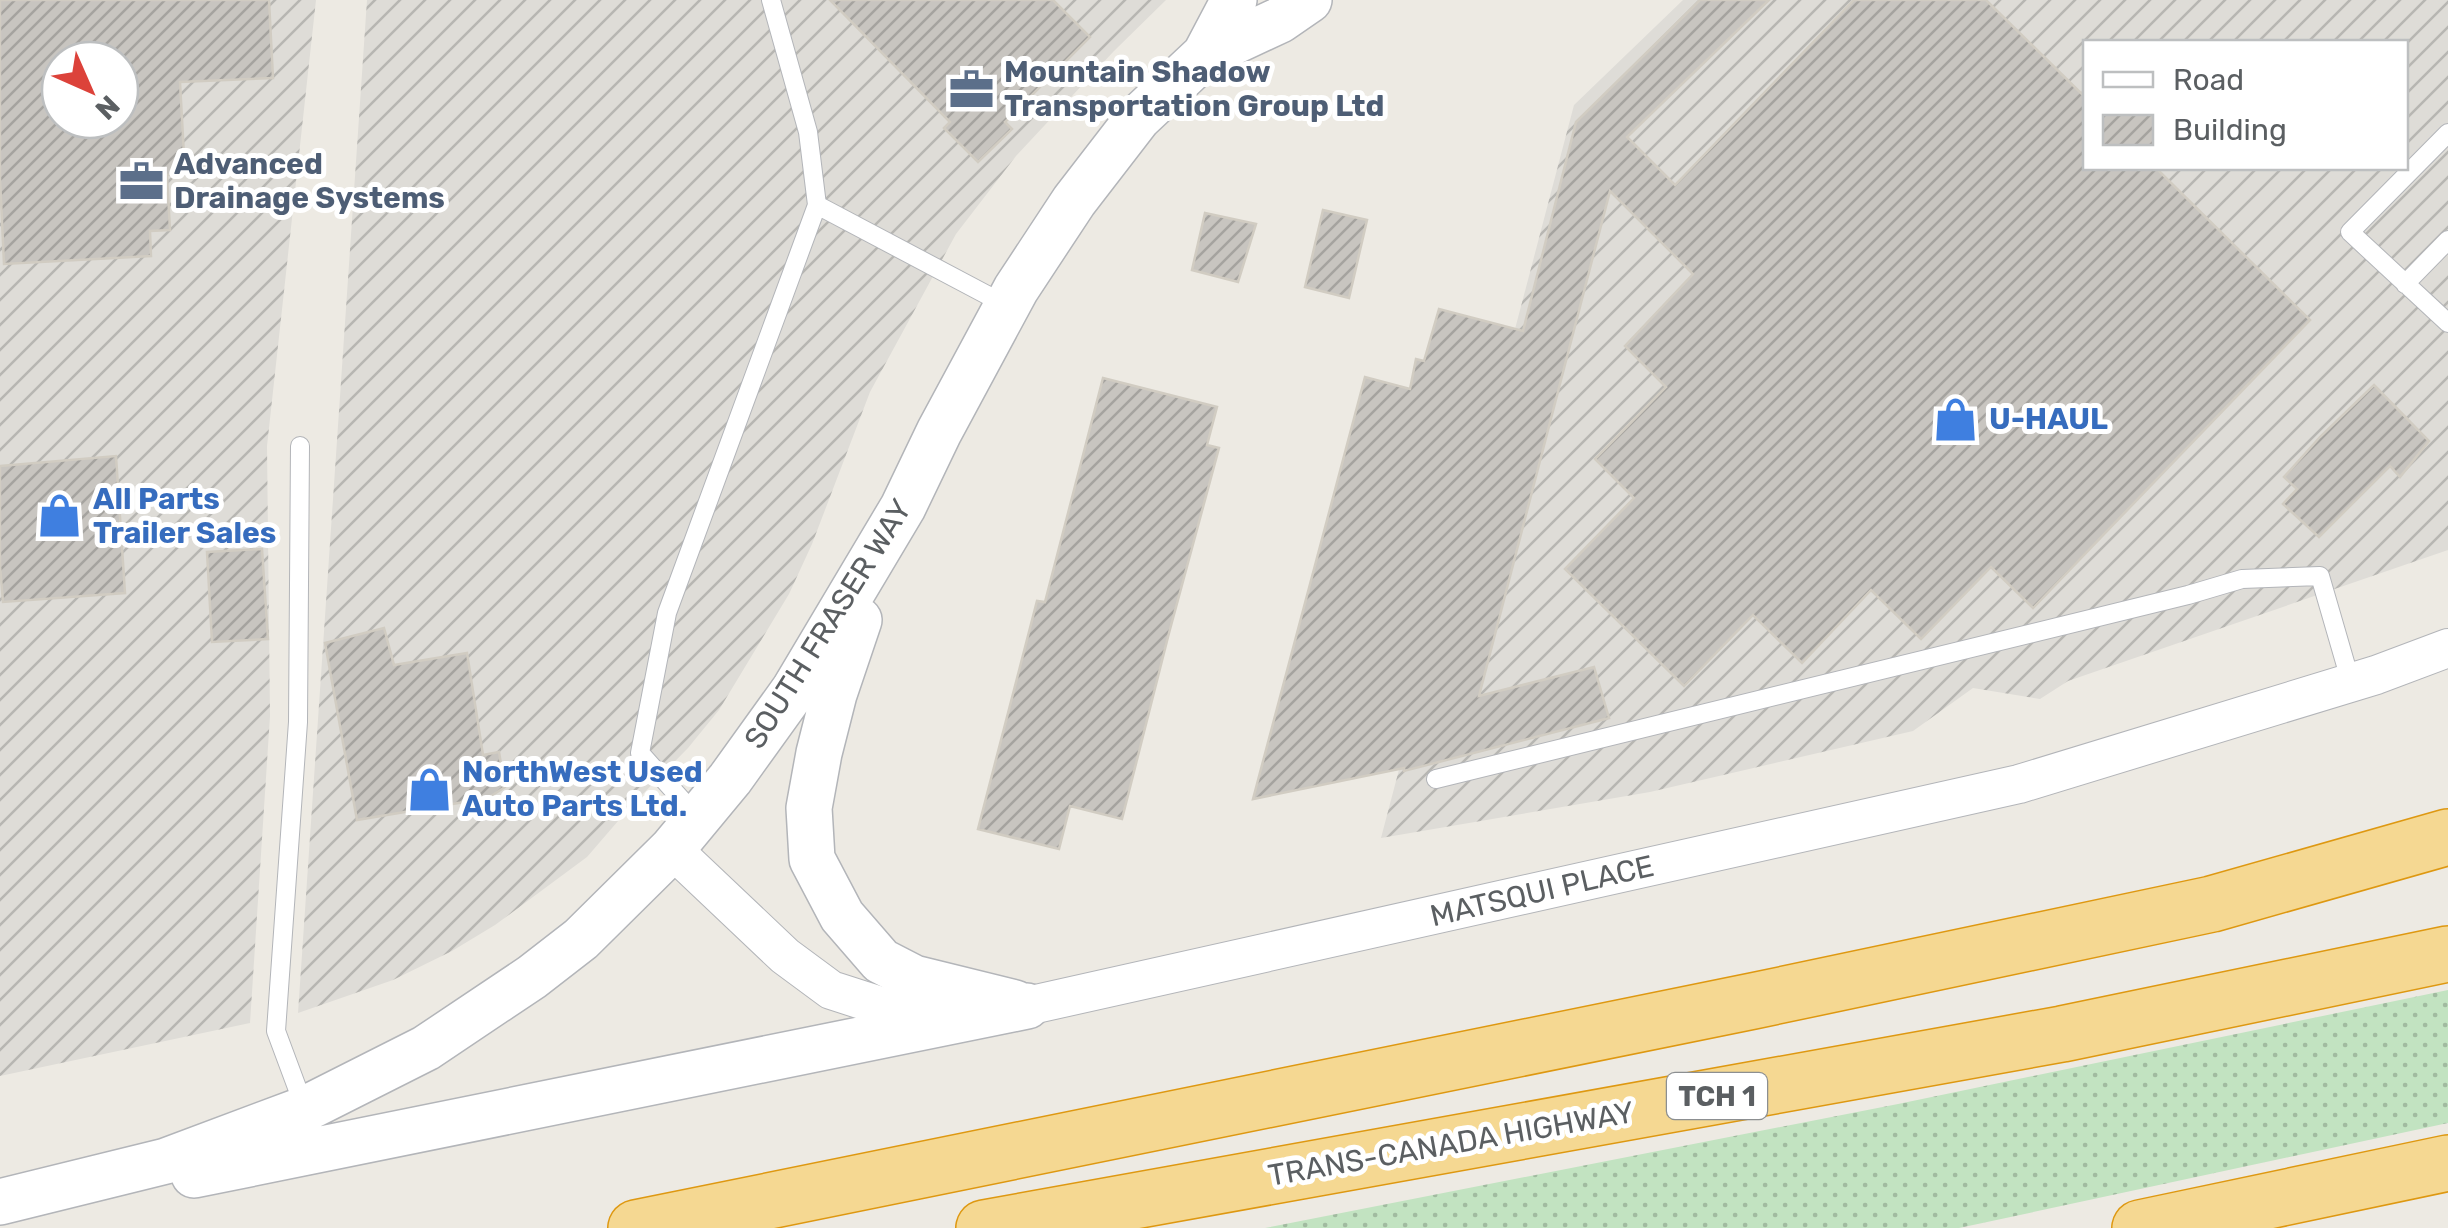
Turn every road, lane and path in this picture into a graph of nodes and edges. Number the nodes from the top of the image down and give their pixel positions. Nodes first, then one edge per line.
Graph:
1 (771, 0) edge
2 (1234, 0) edge
3 (1309, 0) edge
4 (1204, 55) junction
5 (2448, 132) edge
6 (817, 204) junction
7 (2448, 240) edge
8 (2405, 284) junction
9 (1006, 305) junction
10 (2448, 323) edge
11 (300, 446) dead end
12 (903, 507) junction
13 (2448, 648) edge
14 (2351, 682) junction
15 (1436, 778) dead end
16 (685, 834) junction
17 (2448, 837) edge
18 (2448, 954) edge
19 (1027, 1006) junction
20 (305, 1109) junction
21 (2448, 1163) edge
22 (0, 1205) edge
23 (636, 1228) edge
24 (984, 1228) edge
25 (2140, 1228) edge

1 - 6 lane
2 - 4 street, SOUTH FRASER WAY
3 - 4 street, SOUTH FRASER WAY
4 - 9 street, SOUTH FRASER WAY
5 - 8 lane
6 - 9 lane
6 - 16 lane
7 - 8 lane
8 - 10 lane
9 - 12 street, SOUTH FRASER WAY
11 - 20 lane
12 - 16 street, SOUTH FRASER WAY
12 - 19 street
13 - 14 street, MATSQUI PLACE
14 - 15 lane
14 - 19 street, MATSQUI PLACE
16 - 19 street, MATSQUI PLACE
16 - 20 street, SOUTH FRASER WAY
17 - 23 highway
18 - 24 highway, TRANS-CANADA HIGHWAY / TCH 1
19 - 22 street
20 - 22 street, SOUTH FRASER WAY
21 - 25 highway

